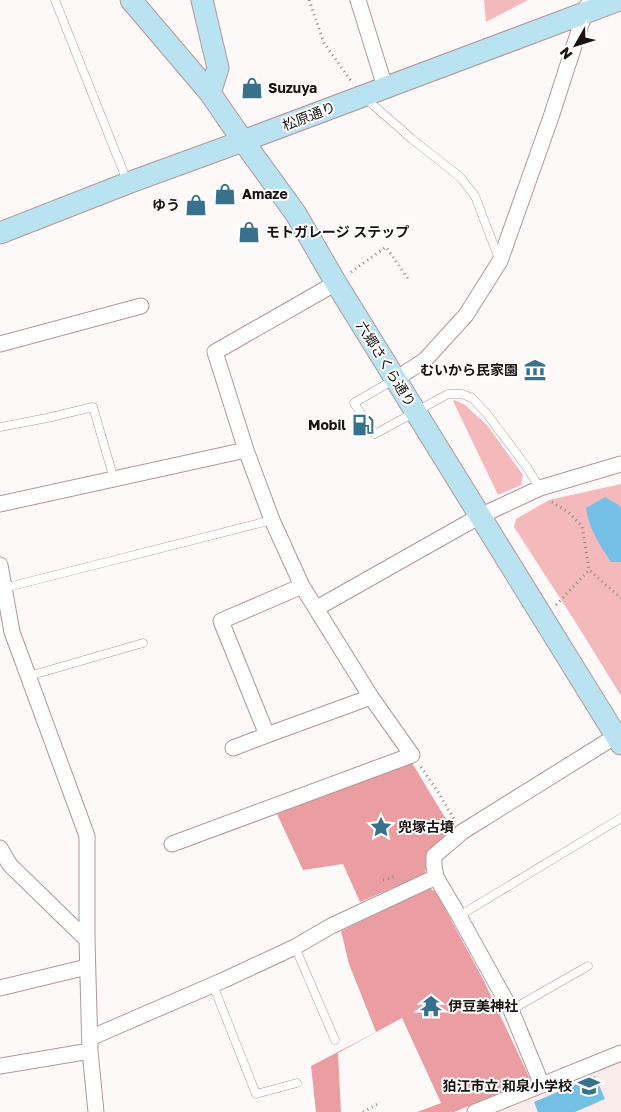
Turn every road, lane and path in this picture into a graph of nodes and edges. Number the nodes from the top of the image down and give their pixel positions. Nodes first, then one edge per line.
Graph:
1 (55, 0) edge
2 (131, 0) edge
3 (202, 0) edge
4 (309, 0) edge
5 (358, 0) edge
6 (619, 0) edge
7 (587, 6) edge
8 (385, 87) junction
9 (210, 93) junction
10 (363, 96) junction
11 (243, 141) junction
12 (128, 182) junction
13 (1, 231) edge
14 (500, 261) junction
15 (409, 280) dead end
16 (336, 283) junction
17 (141, 306) dead end
18 (0, 344) edge
19 (396, 379) junction
20 (416, 412) junction
21 (0, 427) edge
22 (246, 450) junction
23 (621, 464) edge
24 (114, 479) junction
25 (540, 488) junction
26 (0, 504) edge
27 (480, 516) junction
28 (272, 520) junction
29 (0, 566) edge
30 (589, 570) junction
31 (302, 586) junction
32 (4, 588) junction
33 (621, 598) edge
34 (317, 608) junction
35 (541, 614) junction
36 (6, 635) edge
37 (143, 643) dead end
38 (29, 676) junction
39 (371, 697) junction
40 (266, 735) junction
41 (618, 740) edge
42 (233, 748) dead end
43 (412, 755) junction
44 (621, 818) edge
45 (462, 832) junction
46 (172, 844) dead end
47 (0, 848) edge
48 (436, 877) junction
49 (459, 916) junction
50 (87, 940) junction
51 (295, 947) junction
52 (588, 966) dead end
53 (88, 967) junction
54 (214, 985) junction
55 (0, 988) edge
56 (511, 1010) junction
57 (335, 1040) dead end
58 (90, 1044) junction
59 (621, 1052) edge
60 (0, 1066) edge
61 (297, 1082) dead end
62 (542, 1085) junction
63 (378, 1104) dead end
64 (96, 1112) edge
65 (363, 1112) edge
66 (475, 1112) edge

1 - 12 lane
2 - 9 main road, 六郷さくら通り
3 - 9 main road
4 - 10 path
5 - 8 street
6 - 7 main road, 松原通り
7 - 8 main road, 松原通り
7 - 14 street
8 - 10 main road, 松原通り
9 - 11 main road, 六郷さくら通り
10 - 11 main road, 松原通り
10 - 14 lane
11 - 12 main road, 松原通り
11 - 16 main road, 六郷さくら通り
12 - 13 main road, 松原通り
14 - 19 street
15 - 16 path
16 - 19 main road, 六郷さくら通り
16 - 22 street
17 - 18 street
19 - 20 main road, 六郷さくら通り
19 - 20 lane
20 - 25 lane
20 - 27 main road, 六郷さくら通り
21 - 24 lane
22 - 24 street
22 - 28 street
23 - 25 street
24 - 26 street
25 - 27 street
25 - 30 path
27 - 34 street
27 - 35 main road, 六郷さくら通り
28 - 31 street
28 - 32 lane
29 - 32 street
30 - 33 path
30 - 35 path
31 - 34 street
31 - 40 street
32 - 36 street
34 - 39 street
35 - 41 main road, 六郷さくら通り
36 - 38 street
37 - 38 lane
38 - 50 street
39 - 40 street
39 - 43 street
40 - 42 street
41 - 45 street
43 - 45 path
43 - 46 street
44 - 49 lane
45 - 48 street
47 - 50 street
48 - 49 street
48 - 51 street
49 - 56 street
50 - 53 street
51 - 54 street
51 - 57 lane
52 - 56 lane
53 - 55 street
53 - 58 street
54 - 58 street
54 - 61 lane
56 - 62 street
58 - 60 street
58 - 64 street
59 - 62 street
62 - 66 street
63 - 65 path

